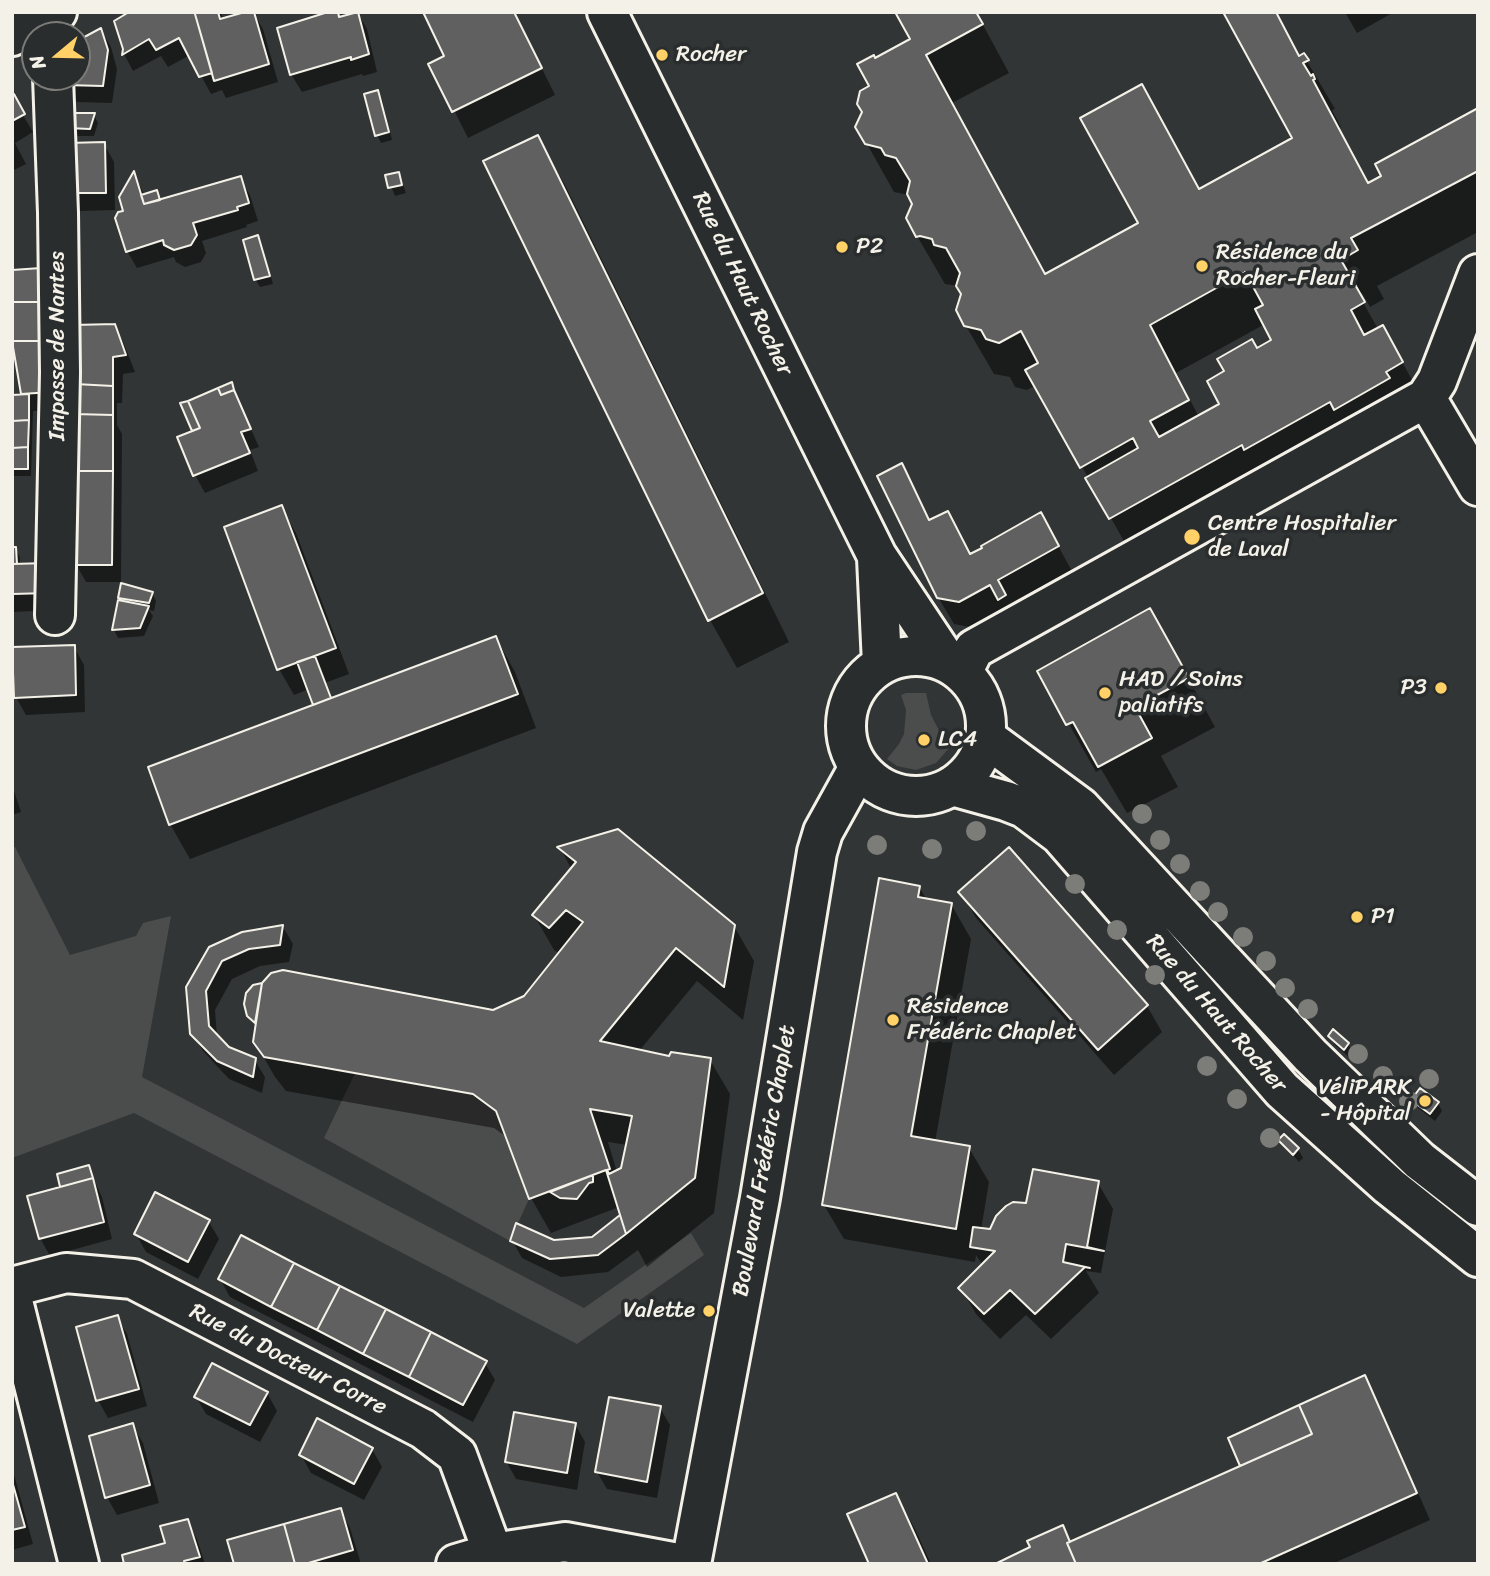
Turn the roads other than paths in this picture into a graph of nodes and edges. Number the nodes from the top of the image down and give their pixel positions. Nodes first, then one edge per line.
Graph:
1 (607, 12) edge
2 (54, 91) edge
3 (1478, 274) edge
4 (1426, 398) junction
5 (1478, 486) edge
6 (877, 556) junction
7 (55, 615) dead end
8 (882, 664) junction
9 (956, 668) junction
10 (985, 737) junction
11 (859, 767) junction
12 (952, 786) junction
13 (1211, 948) junction
14 (1194, 989) junction
15 (1478, 1206) edge
16 (1478, 1257) edge
17 (12, 1287) edge
18 (12, 1297) edge
19 (493, 1553) junction
20 (79, 1564) edge
21 (456, 1564) edge
22 (683, 1564) edge
23 (691, 1564) edge

1 - 6 street, Rue du Haut Rocher
2 - 7 street, Impasse de Nantes
3 - 4 street
4 - 5 street
4 - 9 street
6 - 8 street, Rue du Haut Rocher
6 - 9 street, Rue du Haut Rocher
8 - 9 street
8 - 11 street
9 - 10 street
10 - 12 street
10 - 13 street, Rue du Haut Rocher
11 - 12 street
11 - 23 street, Boulevard Frédéric Chaplet
12 - 14 street, Rue du Haut Rocher
13 - 14 street
13 - 15 street, Rue du Haut Rocher
14 - 16 street, Rue du Haut Rocher
17 - 19 street, Rue du Docteur Corre
18 - 20 street
19 - 21 street
19 - 22 street

